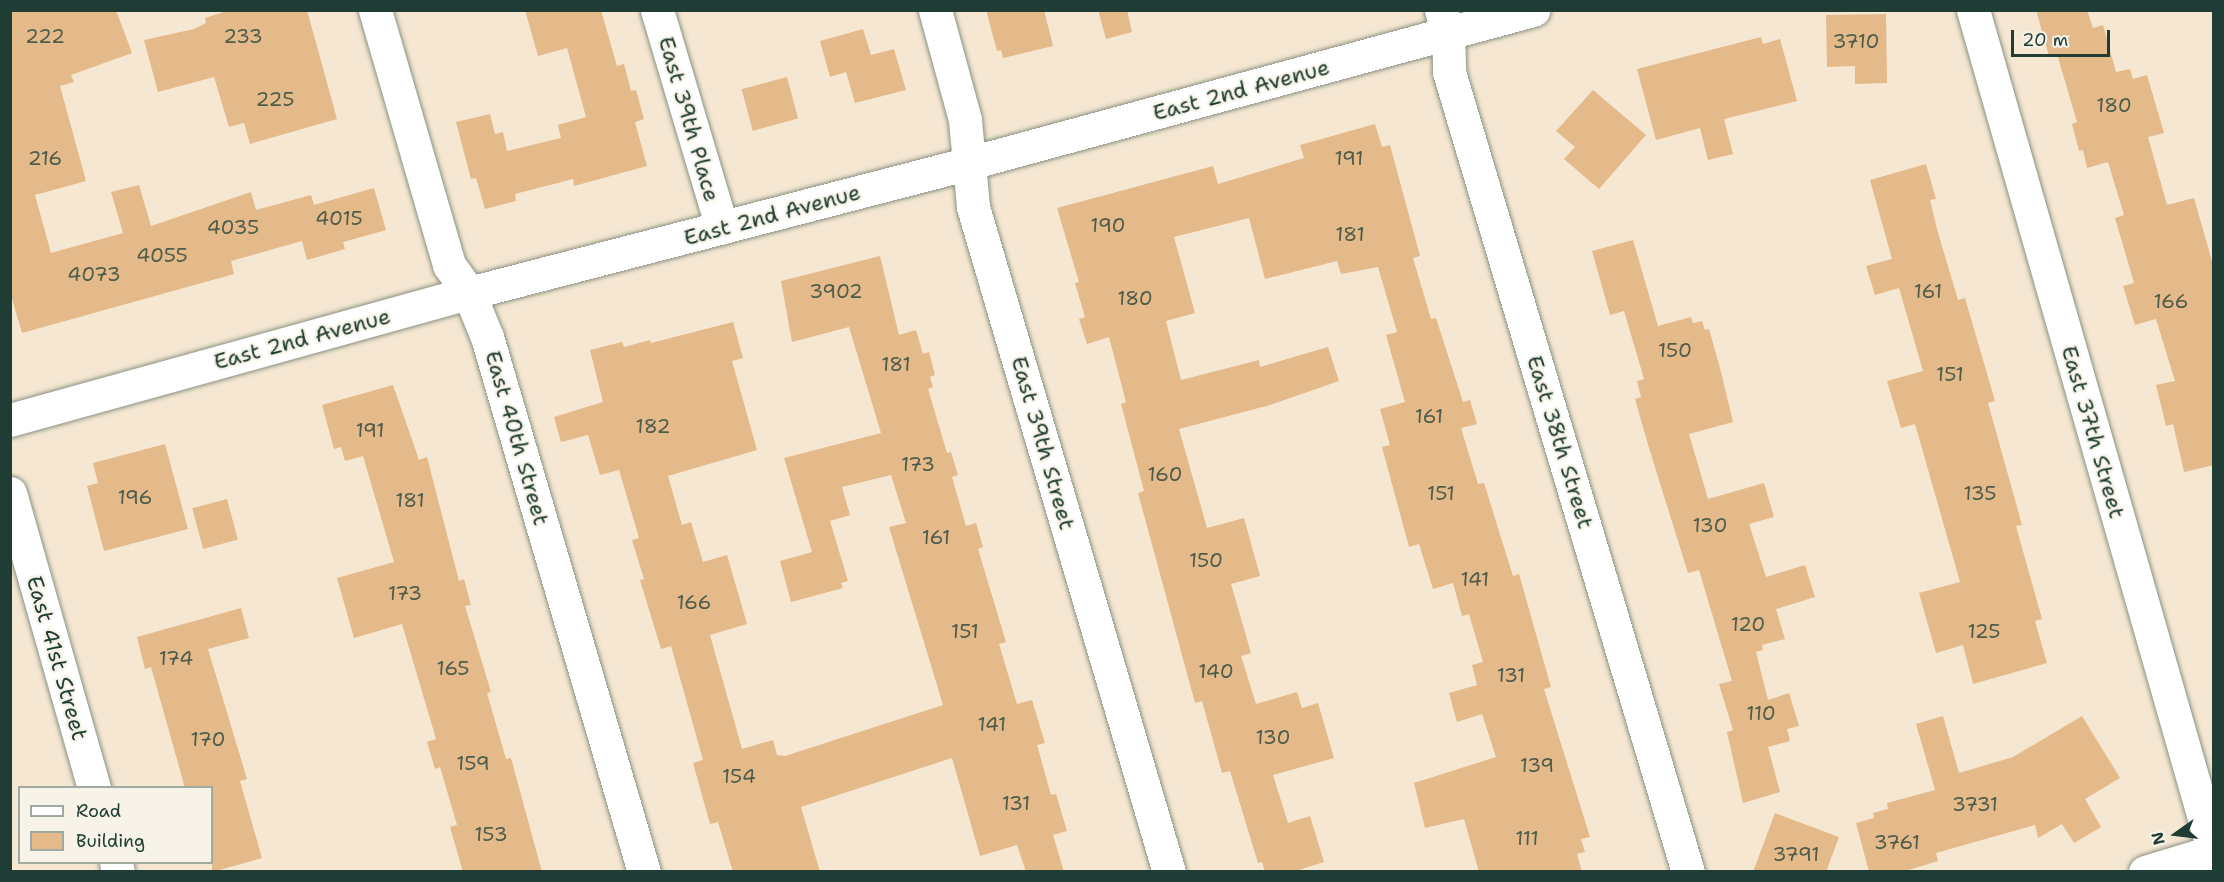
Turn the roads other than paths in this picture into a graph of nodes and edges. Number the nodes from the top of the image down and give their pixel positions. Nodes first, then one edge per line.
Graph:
1 (375, 10) edge
2 (657, 10) edge
3 (935, 10) edge
4 (1533, 10) edge
5 (1973, 10) edge
6 (1445, 22) edge
7 (966, 164) junction
8 (722, 228) junction
9 (469, 293) junction
10 (10, 420) edge
11 (10, 493) edge
12 (93, 786) edge
13 (2213, 852) edge
14 (644, 872) edge
15 (1169, 872) edge
16 (1689, 872) edge
17 (2145, 872) edge

1 - 9 street, East 40th Street
2 - 8 street, East 39th Place
3 - 7 street, East 39th Street
4 - 6 street, East 2nd Avenue
5 - 13 street, East 37th Street
6 - 7 street, East 2nd Avenue
6 - 16 street, East 38th Street
7 - 8 street, East 2nd Avenue
7 - 15 street, East 39th Street
8 - 9 street, East 2nd Avenue
9 - 10 street, East 2nd Avenue
9 - 14 street, East 40th Street
11 - 12 street, East 41st Street
13 - 17 street

